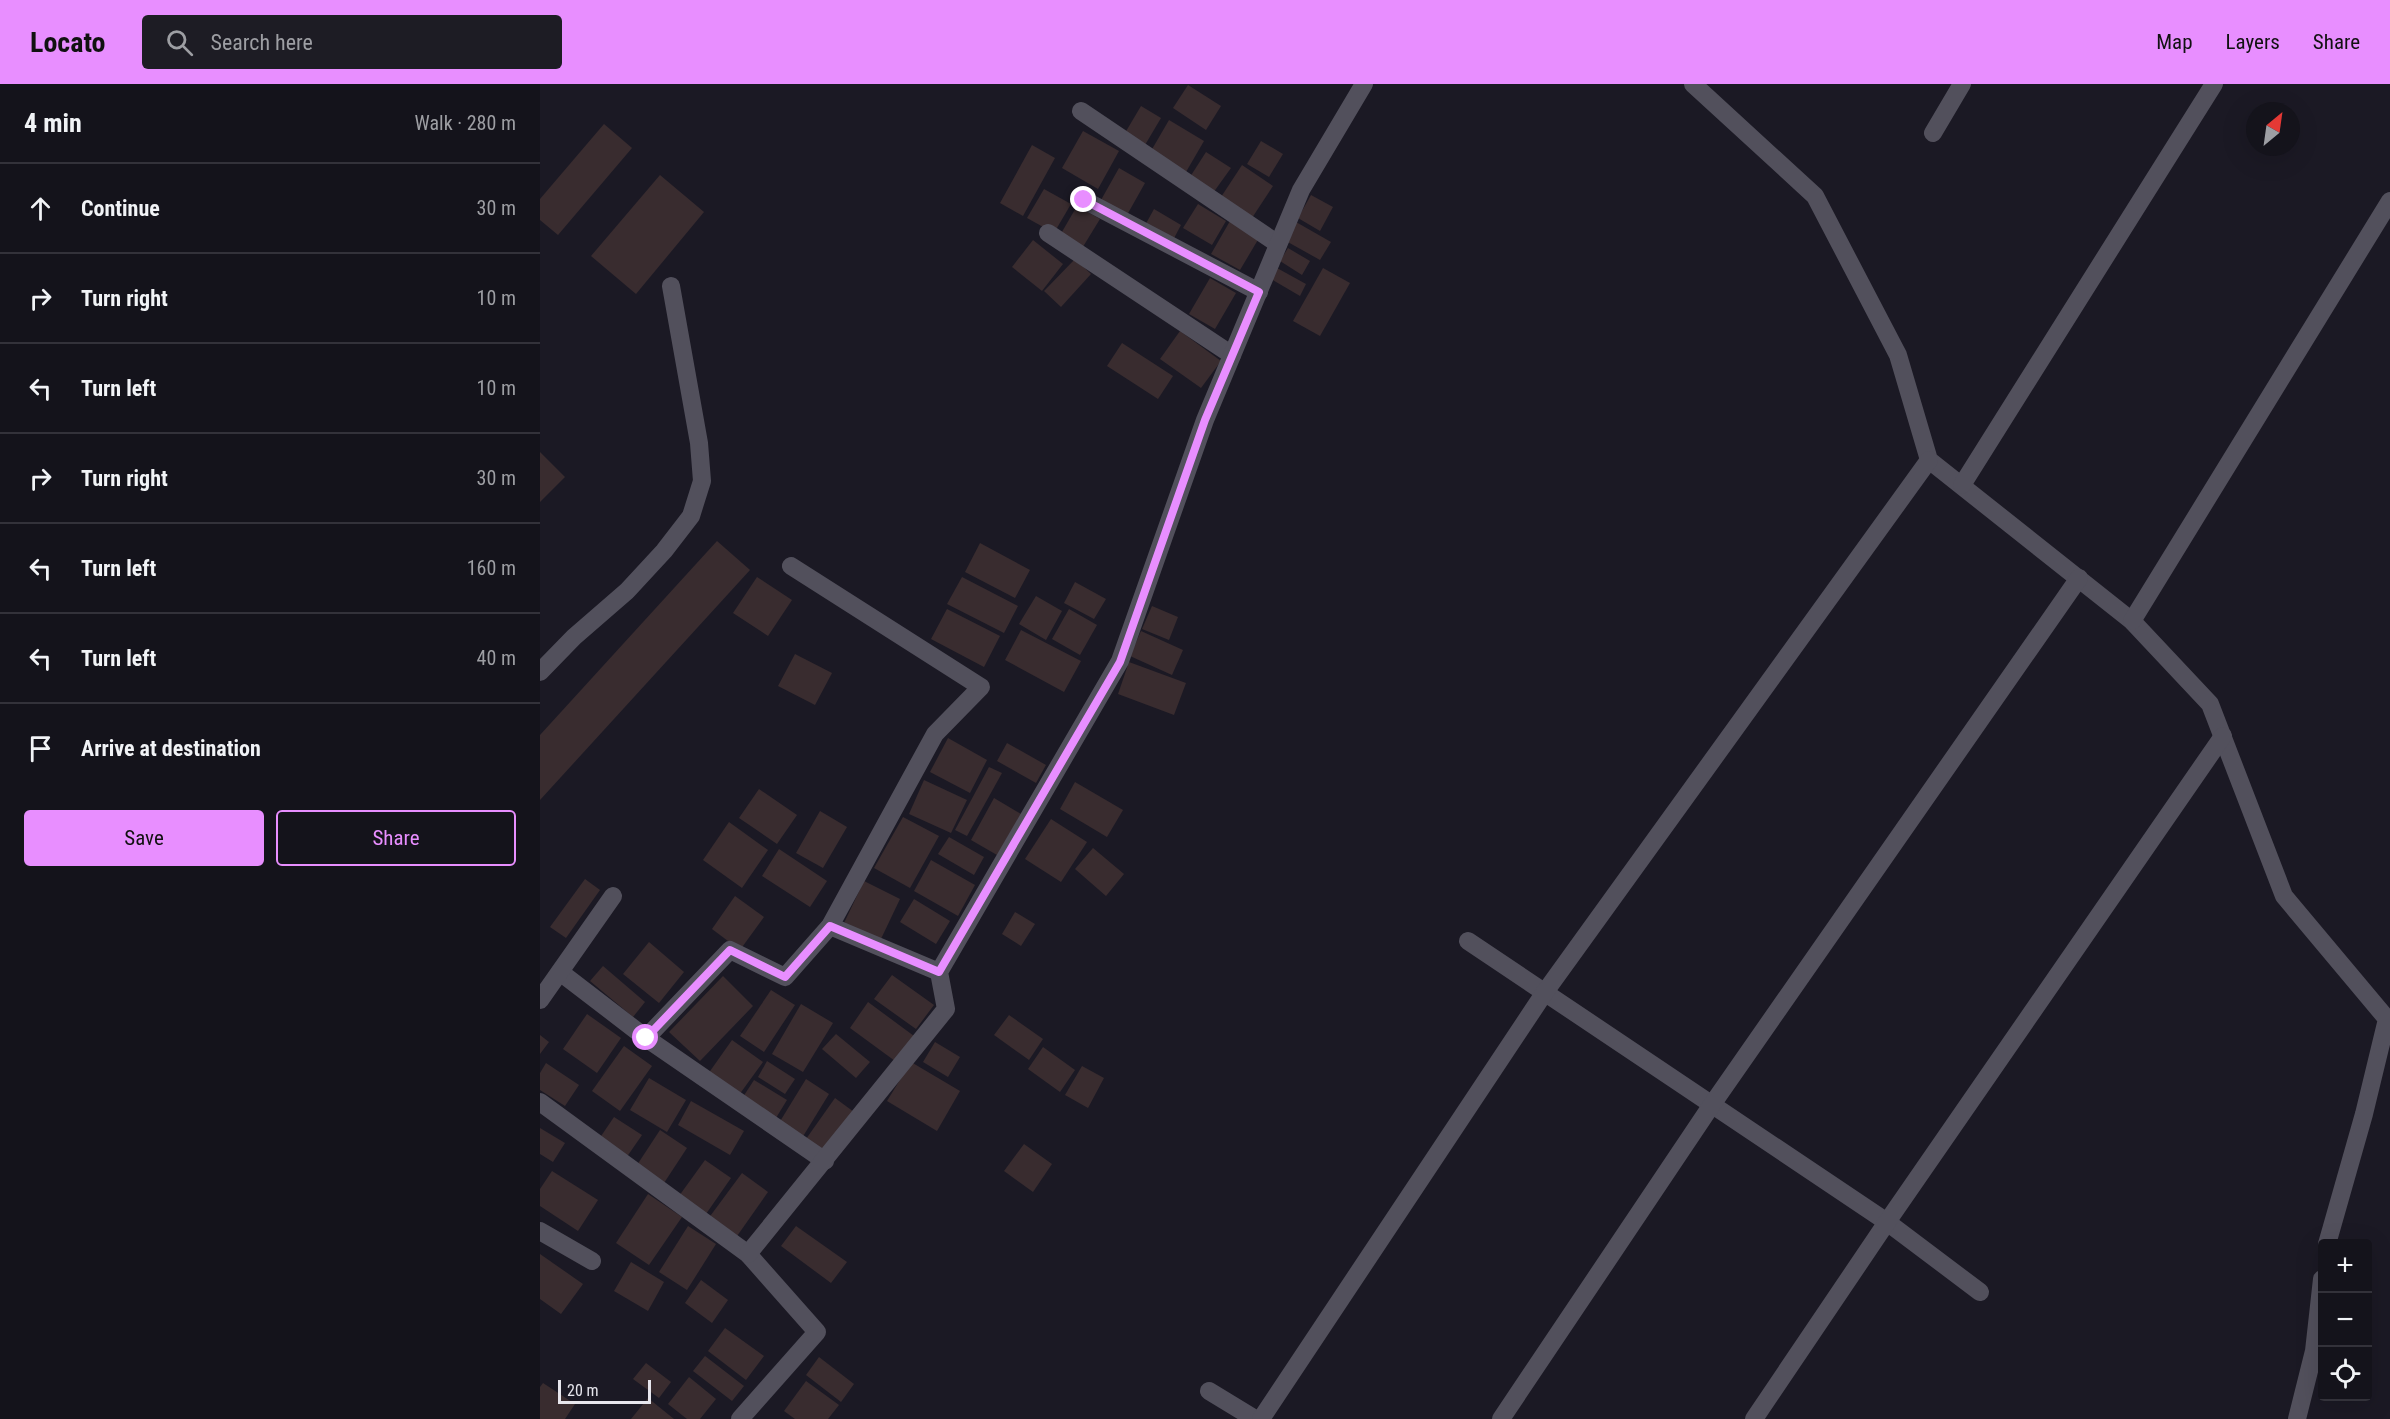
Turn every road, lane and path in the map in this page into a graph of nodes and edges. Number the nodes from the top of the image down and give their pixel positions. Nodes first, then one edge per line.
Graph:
1 (1364, 84) edge
2 (1693, 84) edge
3 (1962, 84) edge
4 (2214, 84) edge
5 (1081, 111) dead end
6 (1933, 133) dead end
7 (1084, 200) dead end
8 (2390, 201) edge
9 (1048, 233) dead end
10 (1278, 244) junction
11 (671, 286) dead end
12 (1259, 292) junction
13 (1232, 355) junction
14 (1929, 460) junction
15 (1962, 485) junction
16 (791, 567) dead end
17 (2079, 578) junction
18 (2132, 621) junction
19 (540, 672) edge
20 (2223, 736) junction
21 (613, 896) dead end
22 (830, 926) junction
23 (1468, 941) dead end
24 (560, 972) junction
25 (939, 972) junction
26 (1545, 992) junction
27 (542, 995) edge
28 (2389, 1021) edge
29 (646, 1038) junction
30 (540, 1102) edge
31 (1711, 1106) junction
32 (825, 1161) junction
33 (1887, 1222) junction
34 (540, 1231) edge
35 (2328, 1239) edge
36 (748, 1254) junction
37 (592, 1262) dead end
38 (1980, 1292) dead end
39 (2320, 1293) edge
40 (1209, 1391) dead end
41 (740, 1419) edge
42 (1255, 1419) edge
43 (1261, 1419) edge
44 (1501, 1419) edge
45 (1754, 1419) edge
46 (2297, 1419) edge

1 - 10 street
2 - 14 street
3 - 6 street
4 - 15 street
5 - 10 street
7 - 12 street
8 - 18 street
9 - 13 street
10 - 12 street
11 - 19 street
12 - 13 street
13 - 25 street
14 - 15 street
14 - 26 street
15 - 17 street
16 - 22 street
17 - 18 street
17 - 31 street
18 - 20 street
20 - 28 street
20 - 33 street
21 - 24 street
22 - 25 street
22 - 29 street
23 - 26 street
24 - 27 street
24 - 29 street
25 - 32 street
26 - 31 street
26 - 43 street
28 - 35 street
29 - 32 street
30 - 36 street
31 - 33 street
31 - 44 street
32 - 36 street
33 - 38 street
33 - 45 street
34 - 37 street
36 - 41 street
39 - 46 street
40 - 42 street

